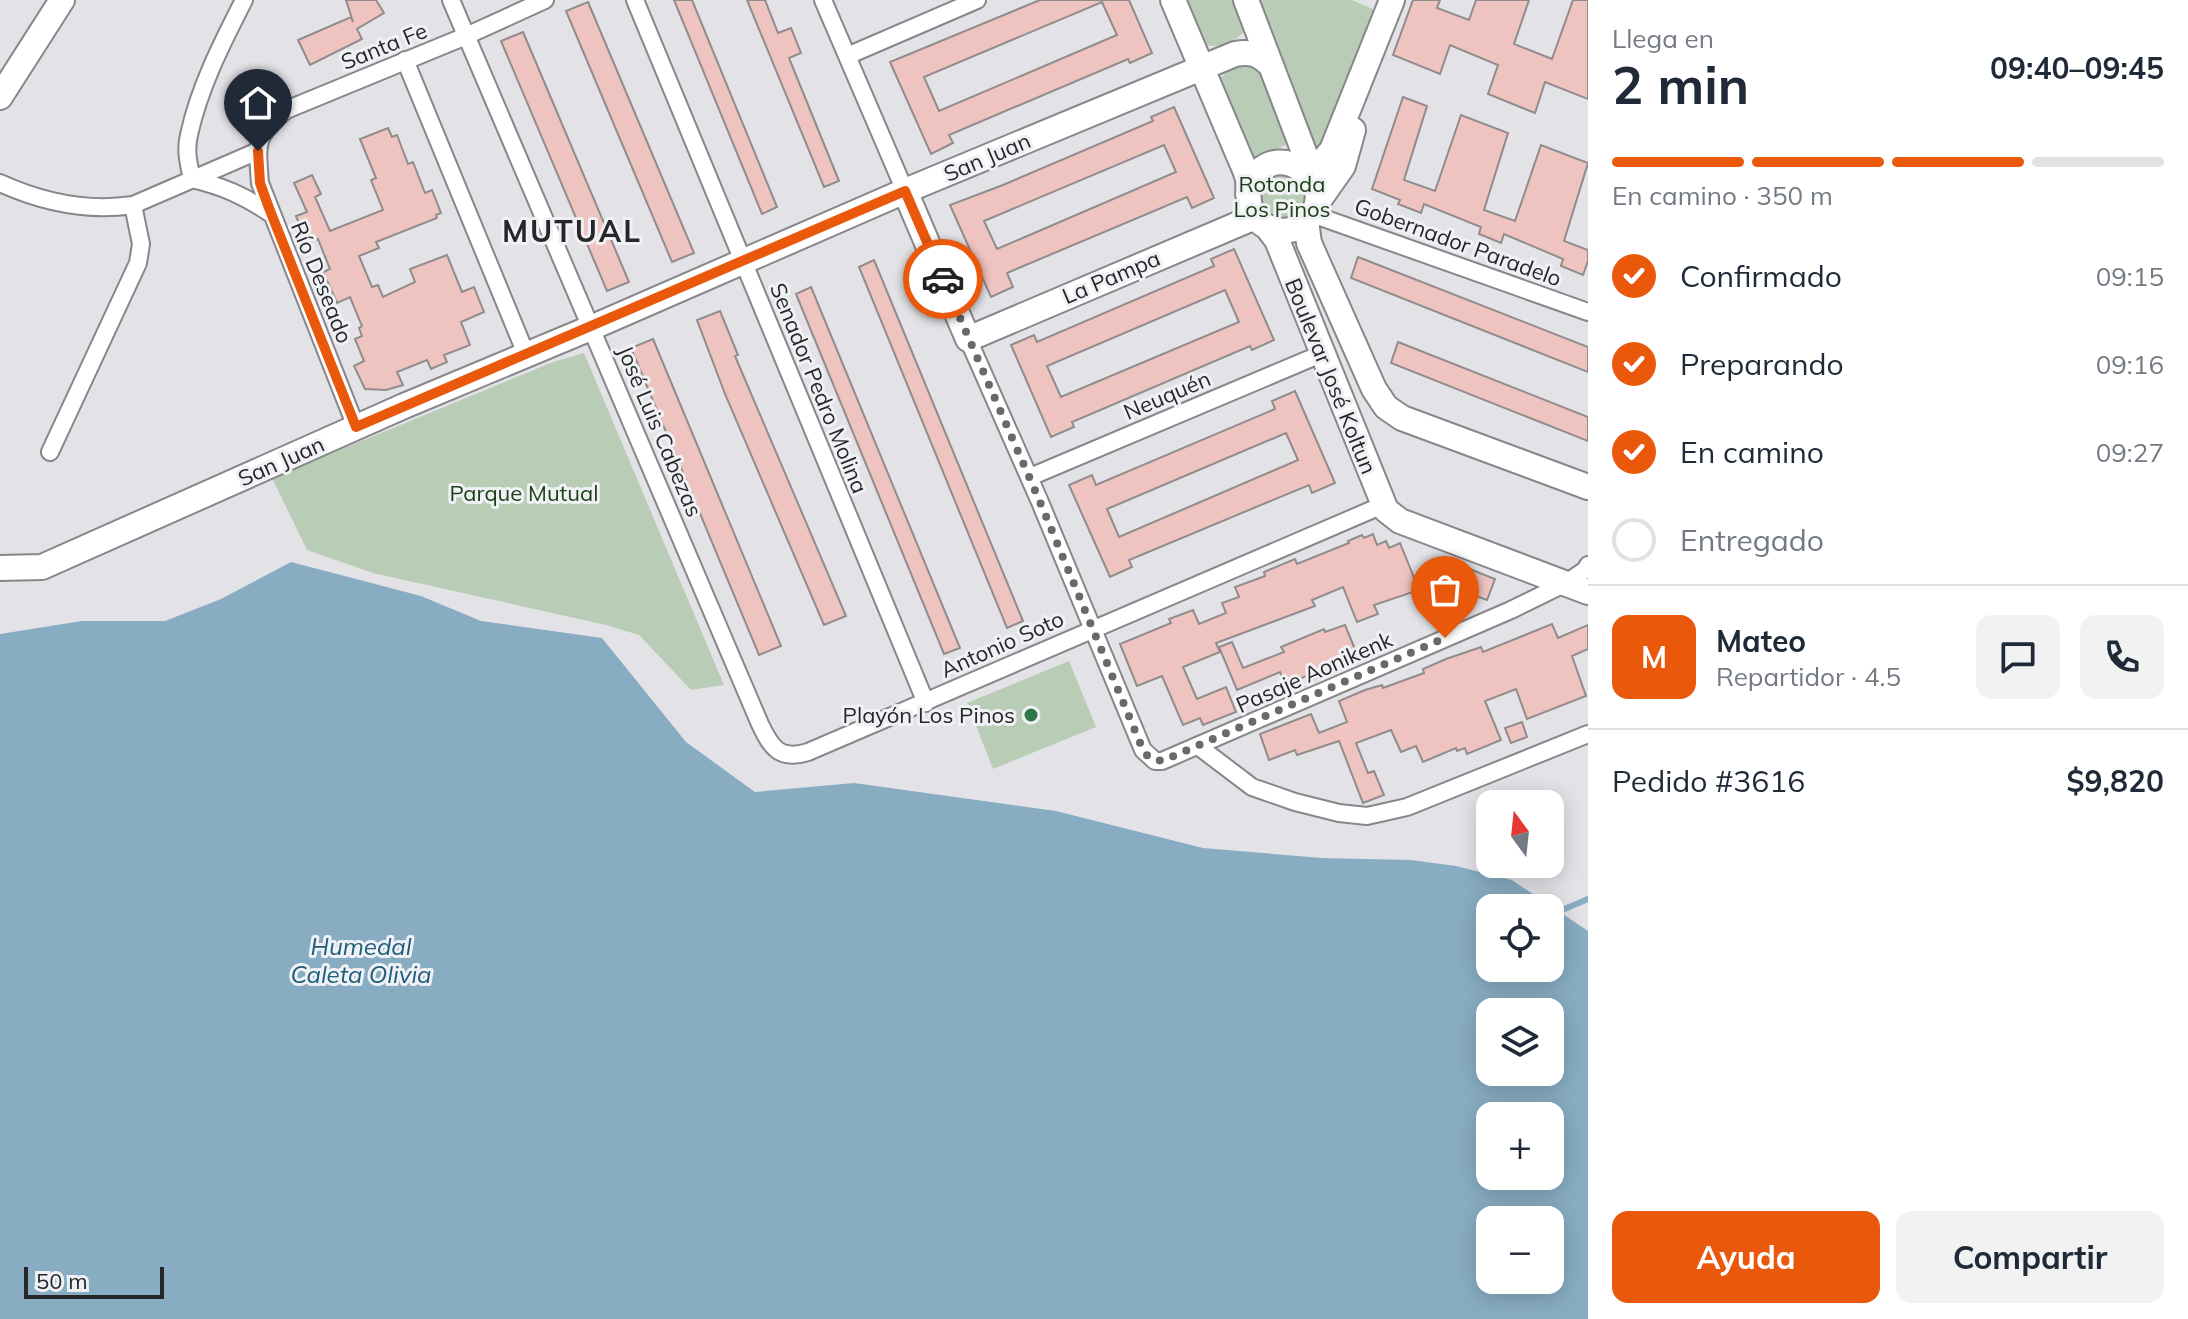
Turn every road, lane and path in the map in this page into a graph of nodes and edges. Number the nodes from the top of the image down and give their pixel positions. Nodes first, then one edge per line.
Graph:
1 (62, 0) edge
2 (244, 0) edge
3 (451, 0) edge
4 (545, 0) edge
5 (635, 0) edge
6 (823, 0) edge
7 (977, 0) edge
8 (1173, 0) edge
9 (1246, 0) edge
10 (1392, 0) edge
11 (466, 36) junction
12 (847, 56) junction
13 (405, 60) junction
14 (1271, 66) junction
15 (1202, 68) junction
16 (1359, 85) junction
17 (0, 97) edge
18 (258, 151) junction
19 (1305, 171) junction
20 (192, 179) junction
21 (0, 183) edge
22 (905, 191) junction
23 (133, 205) junction
24 (1257, 213) junction
25 (1312, 213) junction
26 (271, 214) junction
27 (743, 261) junction
28 (1588, 312) edge
29 (593, 327) junction
30 (968, 339) junction
31 (526, 354) junction
32 (1321, 354) junction
33 (356, 427) junction
34 (50, 452) dead end
35 (1030, 477) junction
36 (1588, 487) edge
37 (1391, 513) junction
38 (1588, 565) edge
39 (0, 568) edge
40 (1577, 588) edge
41 (1093, 628) junction
42 (926, 703) junction
43 (1588, 734) edge
44 (1198, 746) junction
45 (771, 747) joint

1 - 17 street
2 - 20 street
3 - 11 street, José Luis Cabezas
4 - 11 street, Santa Fe
5 - 27 street, Senador Pedro Molina
6 - 12 street
7 - 12 street
8 - 15 street, Boulevar José Koltun
9 - 14 street
10 - 16 street
11 - 13 street, Santa Fe
11 - 29 street, José Luis Cabezas
12 - 22 street
13 - 18 street, Santa Fe
13 - 31 street
14 - 15 street, San Juan
14 - 19 street
15 - 22 street, San Juan
15 - 24 street, Boulevar José Koltun
16 - 19 street
16 - 25 street
18 - 20 street
18 - 26 street, Río Deseado
19 - 24 street
19 - 25 street
20 - 23 street
20 - 26 street
21 - 23 street
22 - 27 street, San Juan
22 - 30 street
23 - 34 street
24 - 25 street
24 - 30 street, La Pampa
24 - 32 street, Boulevar José Koltun
25 - 28 street, Gobernador Paradelo
25 - 36 street, Boulevar José Koltun
26 - 33 street, Río Deseado
27 - 29 street, San Juan
27 - 42 street, Senador Pedro Molina
29 - 31 street, San Juan
29 - 45 street, José Luis Cabezas
30 - 35 street
31 - 33 street, San Juan
32 - 35 street, Neuquén
32 - 37 street, Boulevar José Koltun
33 - 39 street, San Juan
35 - 41 street
37 - 40 street
37 - 41 street, Antonio Soto
38 - 40 street, Pasaje Aonikenk
40 - 44 street, Pasaje Aonikenk
41 - 42 street, Antonio Soto
41 - 44 street, Pasaje Aonikenk
42 - 45 street, Antonio Soto
43 - 44 street

